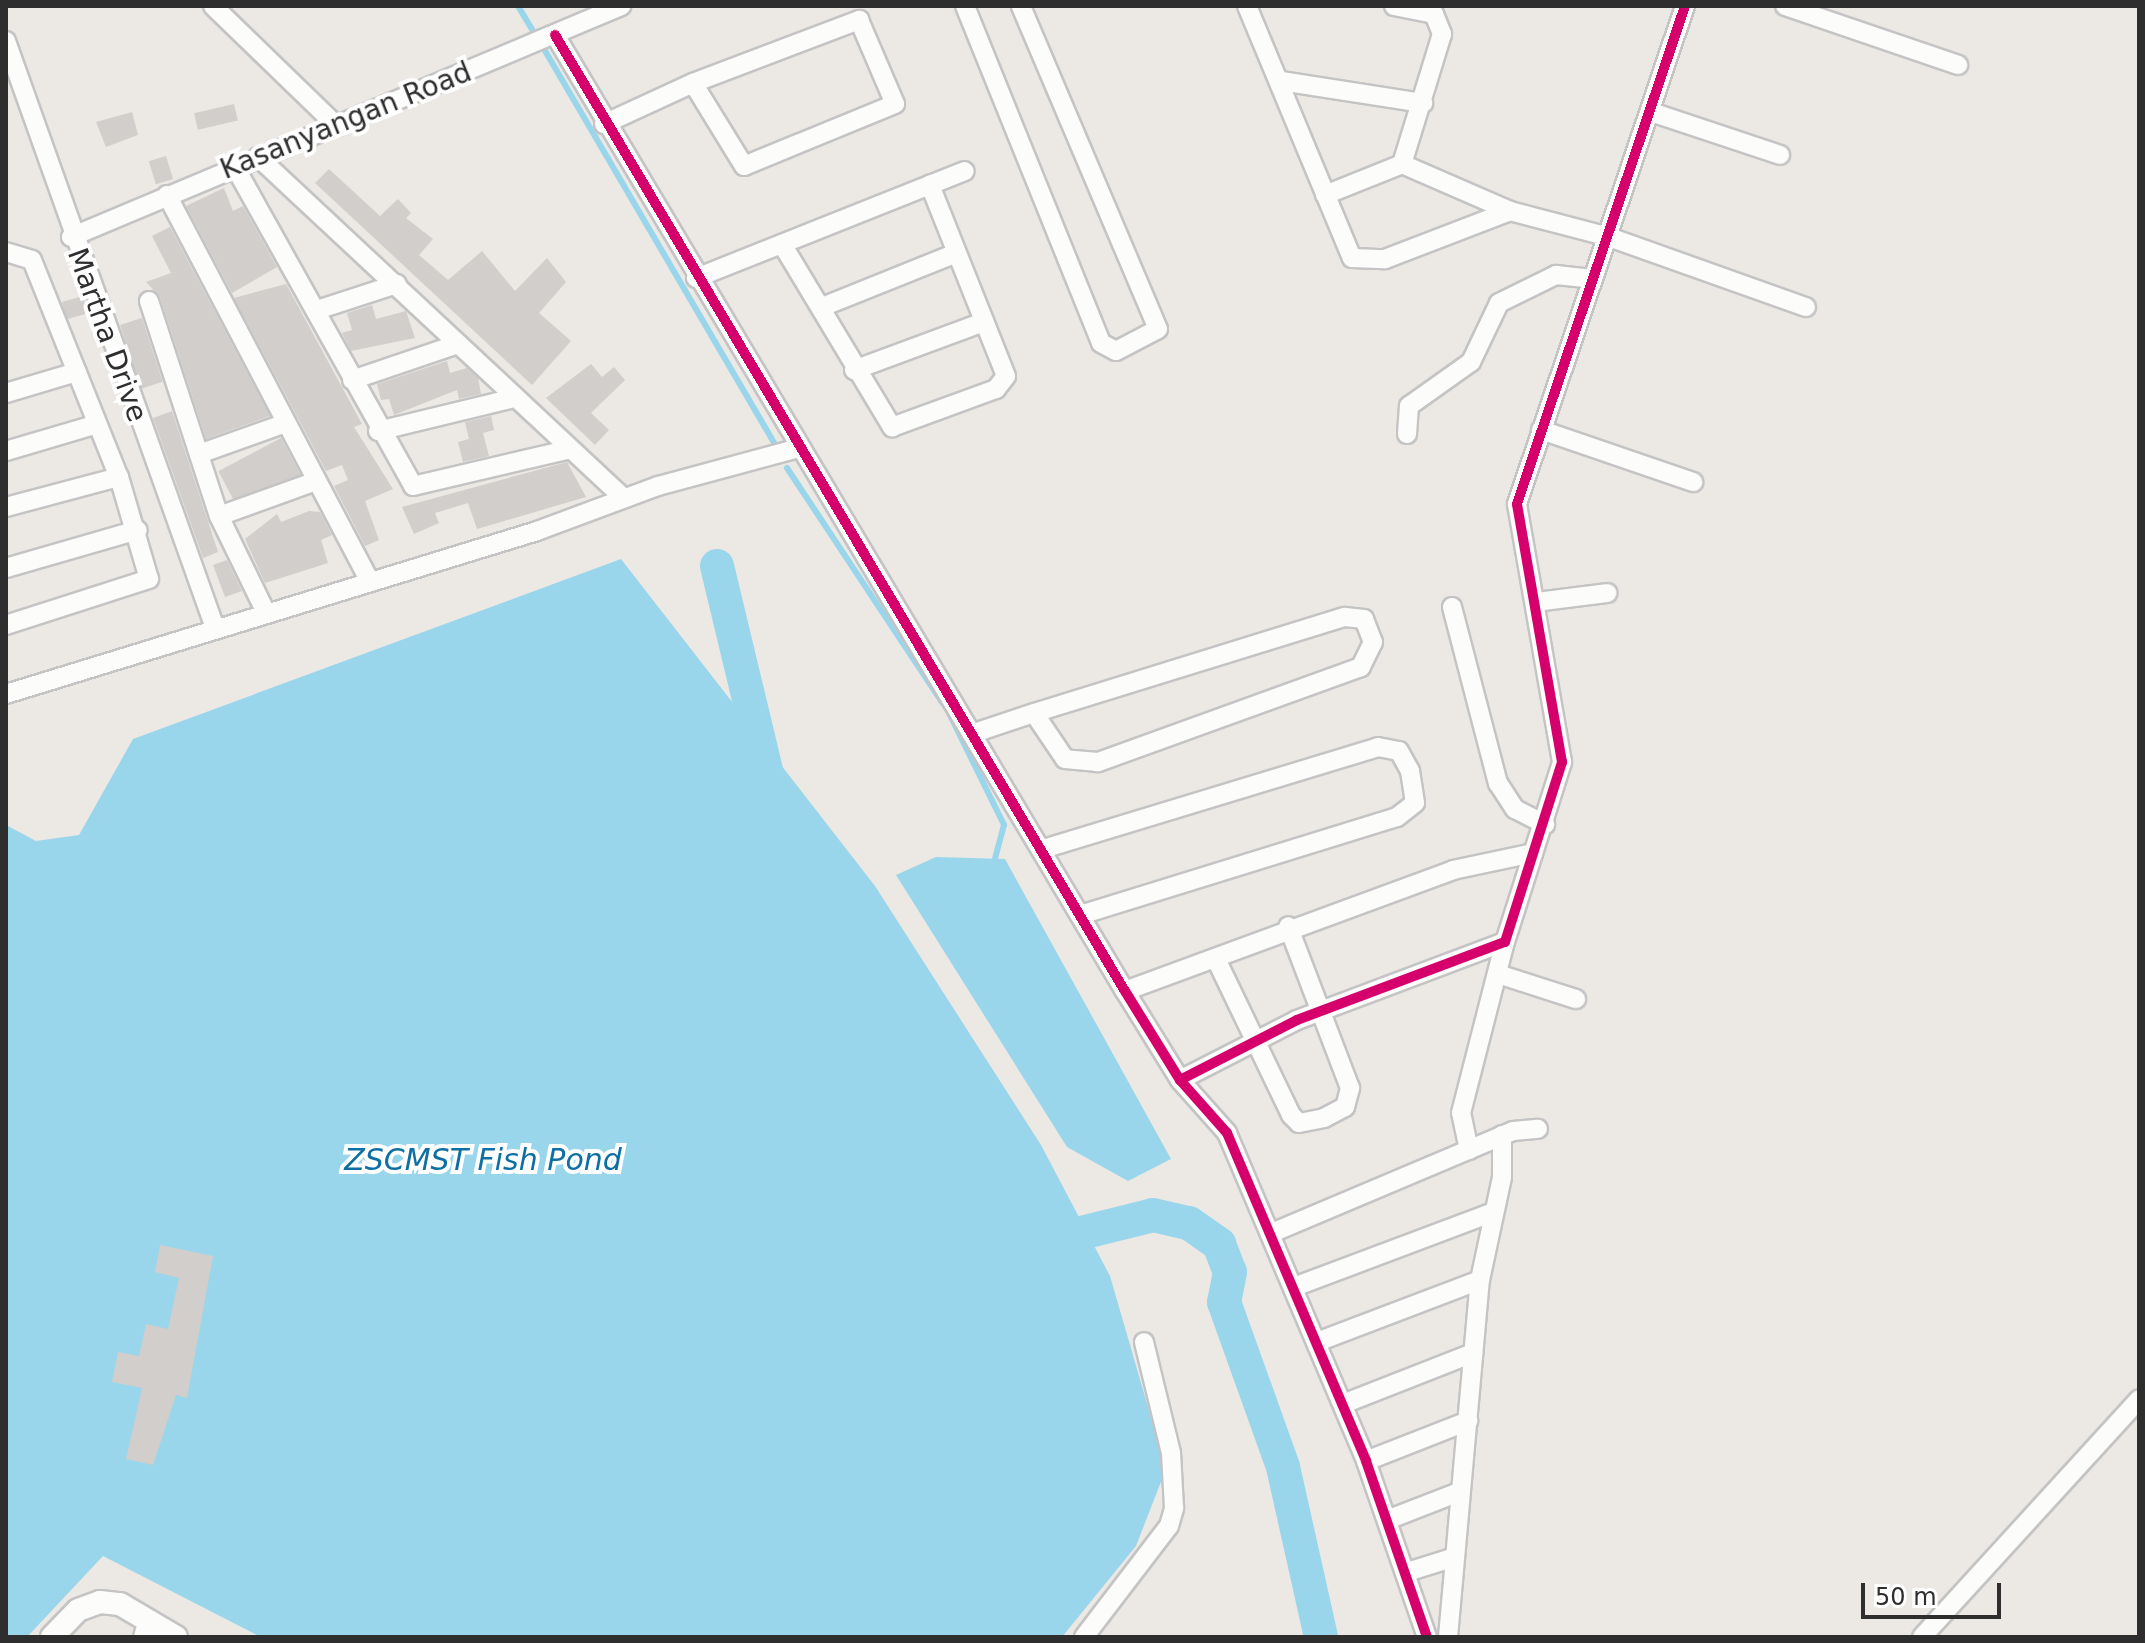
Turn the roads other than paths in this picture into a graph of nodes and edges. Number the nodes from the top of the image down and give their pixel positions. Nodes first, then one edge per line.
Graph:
1 (213, 6) edge
2 (621, 6) edge
3 (965, 6) edge
4 (1021, 6) edge
5 (1247, 6) edge
6 (1394, 6) edge
7 (1685, 6) edge
8 (1785, 6) edge
9 (555, 35) junction
10 (6, 41) edge
11 (1958, 65) dead end
12 (1281, 81) junction
13 (693, 83) junction
14 (1423, 103) junction
15 (1651, 112) junction
16 (604, 124) junction
17 (337, 126) junction
18 (1780, 155) dead end
19 (258, 157) junction
20 (1402, 164) junction
21 (235, 167) junction
22 (965, 171) dead end
23 (930, 185) junction
24 (167, 195) junction
25 (1325, 195) junction
26 (1510, 211) junction
27 (71, 237) junction
28 (1609, 237) junction
29 (782, 244) junction
30 (6, 252) edge
31 (956, 253) junction
32 (696, 278) junction
33 (1593, 279) junction
34 (397, 284) junction
35 (149, 301) dead end
36 (822, 307) junction
37 (1806, 307) dead end
38 (317, 310) junction
39 (984, 322) junction
40 (458, 344) junction
41 (854, 370) junction
42 (77, 372) junction
43 (352, 380) junction
44 (6, 393) edge
45 (510, 399) junction
46 (286, 423) junction
47 (97, 424) junction
48 (1541, 430) junction
49 (378, 431) junction
50 (1407, 434) dead end
51 (799, 448) junction
52 (567, 450) junction
53 (6, 451) edge
54 (199, 454) junction
55 (119, 477) junction
56 (316, 481) junction
57 (1693, 482) dead end
58 (623, 497) junction
59 (6, 507) edge
60 (219, 516) junction
61 (138, 530) junction
62 (6, 568) edge
63 (369, 579) junction
64 (1607, 593) dead end
65 (1536, 602) junction
66 (1452, 607) dead end
67 (266, 613) junction
68 (6, 625) edge
69 (215, 628) junction
70 (6, 694) edge
71 (1034, 713) junction
72 (977, 732) junction
73 (1545, 824) junction
74 (1043, 849) junction
75 (1533, 853) junction
76 (1080, 915) junction
77 (1288, 926) junction
78 (1505, 942) junction
79 (1216, 959) junction
80 (1498, 974) junction
81 (1125, 991) junction
82 (1576, 999) dead end
83 (1324, 1015) junction
84 (1256, 1038) junction
85 (1180, 1080) junction
86 (1538, 1129) dead end
87 (1502, 1135) junction
88 (1469, 1150) junction
89 (1491, 1213) junction
90 (1274, 1232) junction
91 (1480, 1280) junction
92 (1294, 1287) junction
93 (1144, 1342) dead end
94 (1317, 1342) junction
95 (1473, 1353) junction
96 (2139, 1399) edge
97 (1343, 1404) junction
98 (1468, 1421) junction
99 (1366, 1461) junction
100 (1459, 1492) junction
101 (1387, 1520) junction
102 (1455, 1557) junction
103 (1407, 1572) junction
104 (146, 1629) edge
105 (52, 1637) edge
106 (176, 1637) edge
107 (1084, 1637) edge
108 (1427, 1637) edge
109 (1448, 1637) edge
110 (1922, 1637) edge

1 - 17 street
2 - 9 street, Kasanyangan Road
3 - 4 street
5 - 12 street
6 - 14 street
7 - 15 street
8 - 11 street
9 - 16 street
9 - 17 street, Kasanyangan Road
10 - 27 street, Martha Drive
12 - 14 street
12 - 25 street
13 - 13 street
13 - 16 street
14 - 20 street
15 - 18 street
15 - 28 street
16 - 32 street
17 - 19 street, Kasanyangan Road
19 - 21 street, Kasanyangan Road
19 - 34 street
20 - 25 street
20 - 26 street
21 - 24 street, Kasanyangan Road
21 - 38 street
22 - 23 street
23 - 29 street
23 - 31 street
24 - 27 street, Kasanyangan Road
24 - 46 street
25 - 26 street
26 - 28 street
27 - 69 street, Martha Drive
28 - 33 street
28 - 37 street
29 - 32 street
29 - 36 street
30 - 42 street
31 - 36 street
31 - 39 street
32 - 51 street
33 - 48 street
33 - 50 street
34 - 38 street
34 - 40 street
35 - 54 street
36 - 41 street
38 - 43 street
39 - 41 street
39 - 41 street
40 - 43 street
40 - 45 street
42 - 44 street
42 - 47 street
43 - 49 street
45 - 49 street
45 - 52 street
46 - 54 street
46 - 56 street
47 - 53 street
47 - 55 street
48 - 57 street
48 - 65 street
49 - 52 street
51 - 58 street
51 - 72 street
52 - 58 street
54 - 60 street
55 - 59 street
55 - 61 street
56 - 60 street
56 - 63 street
58 - 63 street
60 - 67 street
61 - 62 street
61 - 68 street
63 - 67 street
64 - 65 street
65 - 73 street
66 - 73 street
67 - 69 street
69 - 70 street
71 - 71 street
71 - 72 street
72 - 74 street
73 - 75 street
74 - 76 street
74 - 76 street
75 - 77 street
75 - 78 street
76 - 81 street
77 - 79 street
77 - 83 street
78 - 80 street
78 - 83 street
79 - 81 street
79 - 84 street
80 - 82 street
80 - 88 street
81 - 85 street
83 - 84 street
83 - 84 street
84 - 85 street
85 - 90 street
86 - 87 street
87 - 88 street
87 - 89 street
88 - 90 street
89 - 91 street
89 - 92 street
90 - 92 street
91 - 94 street
91 - 95 street
92 - 94 street
93 - 107 street
94 - 97 street
95 - 97 street
95 - 98 street
96 - 110 street
97 - 99 street
98 - 99 street
98 - 100 street
99 - 101 street
100 - 101 street
100 - 102 street
101 - 103 street
102 - 103 street
102 - 109 street
103 - 108 street
104 - 105 street
104 - 106 street

